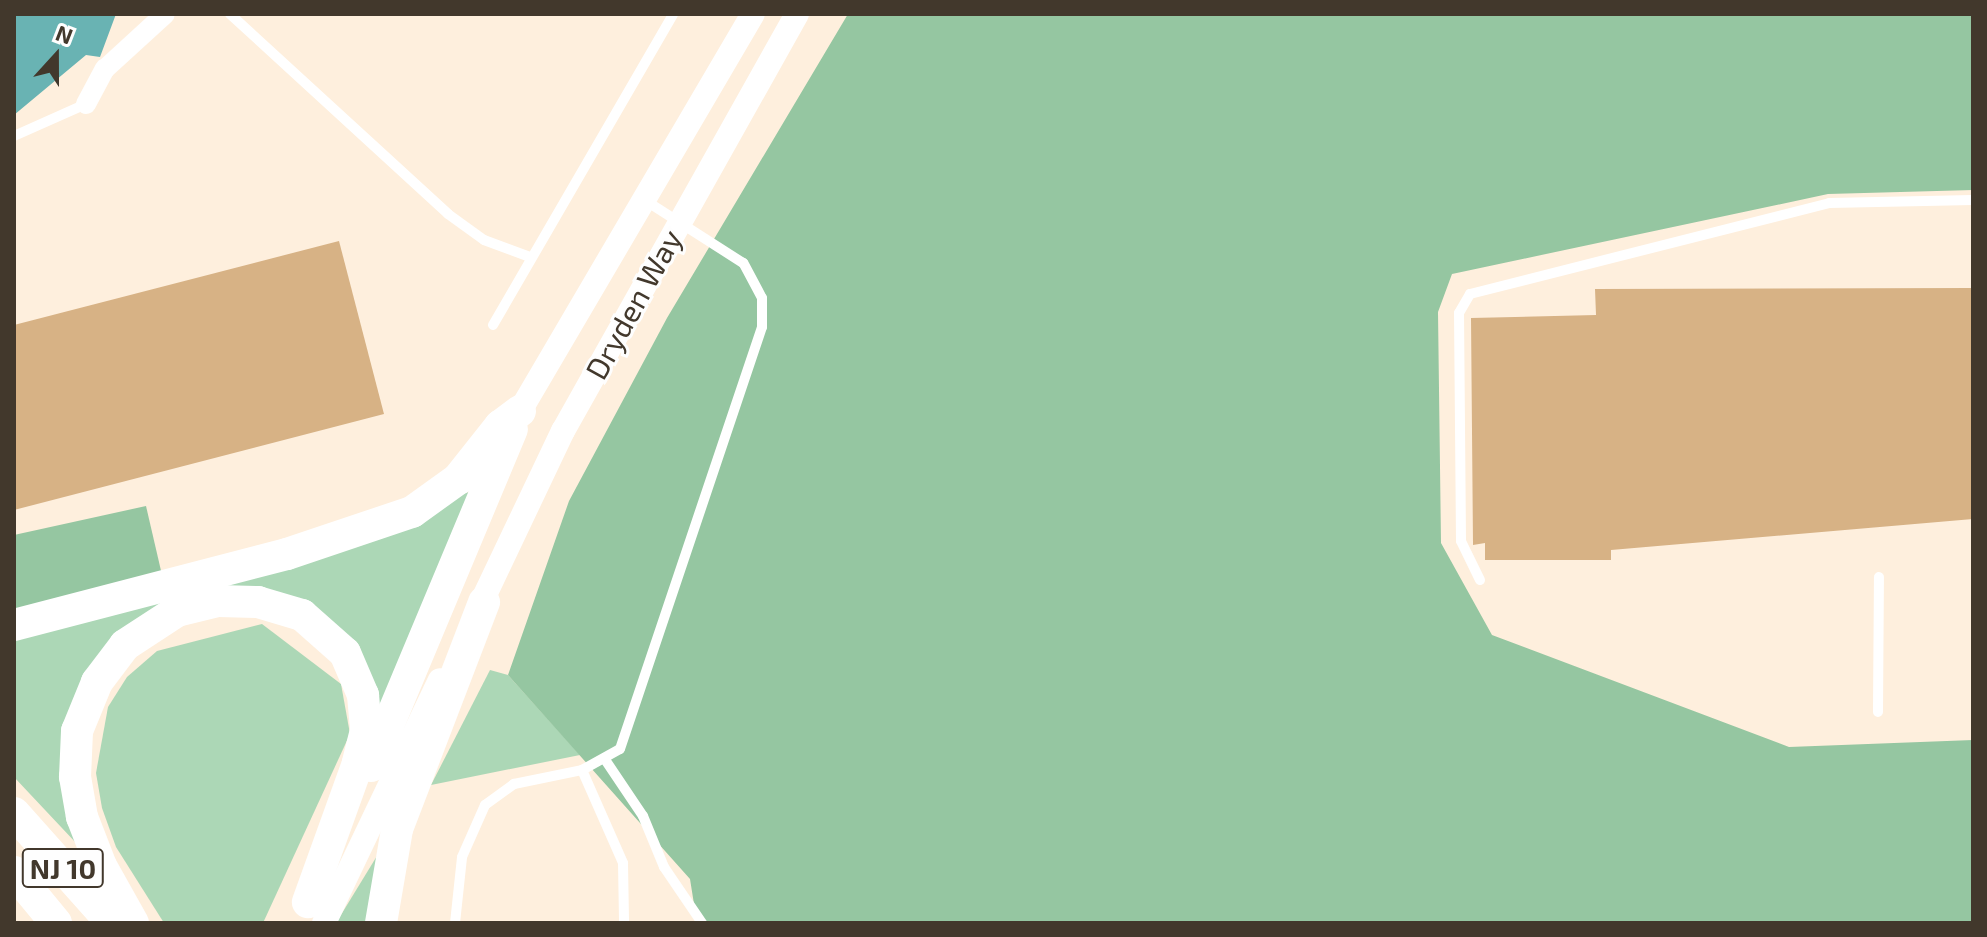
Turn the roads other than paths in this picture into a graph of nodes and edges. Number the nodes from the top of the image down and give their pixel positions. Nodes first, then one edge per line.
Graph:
1 (165, 14) edge
2 (230, 14) edge
3 (673, 14) edge
4 (753, 14) edge
5 (797, 14) edge
6 (86, 104) joint
7 (14, 136) edge
8 (1973, 200) edge
9 (646, 201) junction
10 (680, 219) junction
11 (530, 257) junction
12 (493, 325) dead end
13 (520, 411) junction
14 (1879, 577) dead end
15 (1480, 580) dead end
16 (484, 602) junction
17 (14, 625) edge
18 (1878, 712) dead end
19 (606, 761) junction
20 (582, 770) junction
21 (14, 813) edge
22 (14, 872) edge
23 (309, 916) edge
24 (56, 923) edge
25 (112, 923) edge
26 (133, 923) edge
27 (381, 923) edge
28 (455, 923) edge
29 (624, 923) edge
30 (702, 923) edge

1 - 6 street
2 - 11 lane
3 - 11 lane
4 - 9 street, Dryden Way
5 - 10 street, Dryden Way
6 - 7 lane
8 - 15 lane
9 - 10 lane
9 - 13 street, Dryden Way
10 - 16 street, Dryden Way
10 - 19 lane
11 - 12 lane
13 - 17 highway
13 - 23 highway
14 - 18 lane
16 - 23 street, Dryden Way
16 - 27 highway
19 - 20 lane
19 - 30 lane
20 - 28 lane
20 - 29 lane
21 - 25 highway, NJ 10
22 - 24 highway, NJ 10
23 - 26 highway

